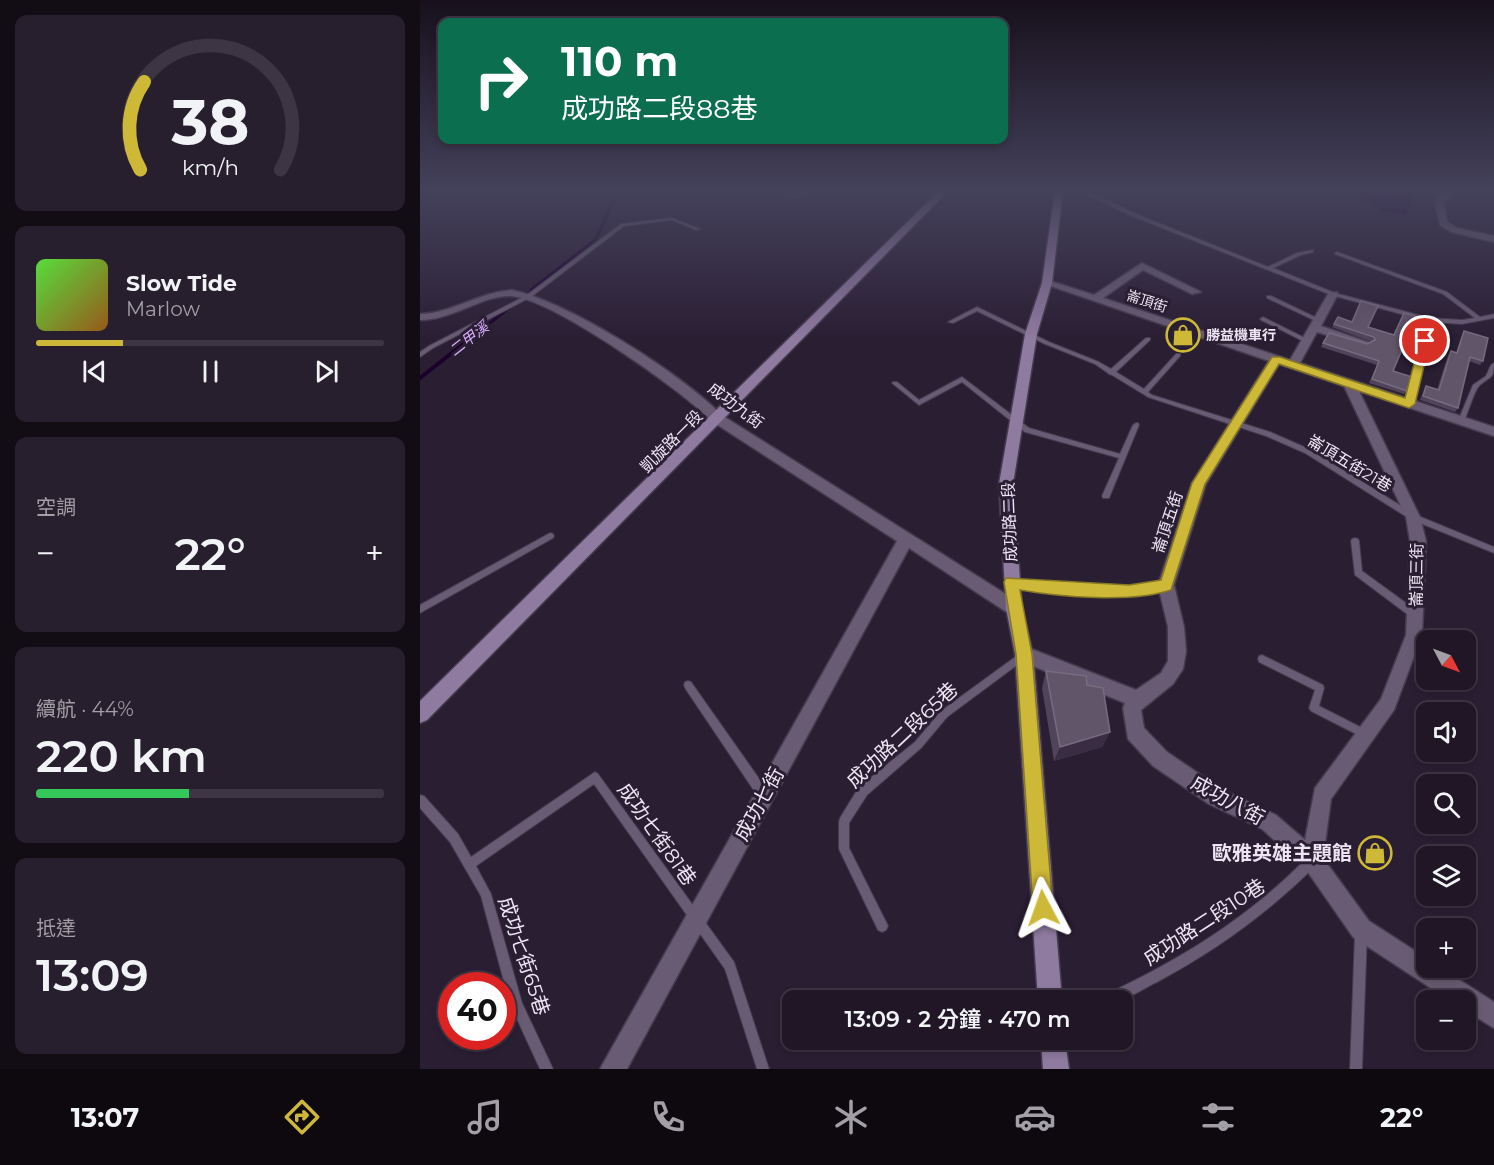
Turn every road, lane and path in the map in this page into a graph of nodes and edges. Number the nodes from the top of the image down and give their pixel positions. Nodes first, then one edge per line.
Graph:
1 (603, 240) edge
2 (895, 240) edge
3 (1053, 240) edge
4 (1197, 240) edge
5 (1311, 251) dead end
6 (1337, 253) dead end
7 (1269, 268) junction
8 (1047, 283) junction
9 (1196, 292) dead end
10 (1333, 294) junction
11 (529, 296) junction
12 (1269, 297) dead end
13 (1095, 299) junction
14 (1494, 316) edge
15 (420, 317) edge
16 (1478, 318) junction
17 (1263, 319) dead end
18 (1430, 320) junction
19 (951, 322) dead end
20 (1316, 324) junction
21 (1032, 334) junction
22 (1148, 339) dead end
23 (1307, 340) junction
24 (1365, 343) edge
25 (420, 355) edge
26 (1178, 355) dead end
27 (1276, 360) junction
28 (1293, 365) junction
29 (1494, 365) edge
30 (1111, 373) junction
31 (895, 383) dead end
32 (1349, 384) junction
33 (1144, 393) junction
34 (1409, 404) junction
35 (718, 418) junction
36 (1017, 421) junction
37 (1461, 421) junction
38 (1136, 425) dead end
39 (1236, 425) junction
40 (1494, 432) edge
41 (1123, 457) junction
42 (1106, 496) dead end
43 (1413, 517) junction
44 (549, 536) dead end
45 (906, 539) junction
46 (1355, 541) dead end
47 (1494, 550) edge
48 (1011, 582) junction
49 (1166, 585) junction
50 (1014, 608) junction
51 (420, 609) edge
52 (1415, 615) junction
53 (1024, 654) junction
54 (1262, 659) dead end
55 (688, 685) dead end
56 (1138, 699) junction
57 (420, 714) edge
58 (1366, 734) junction
59 (764, 795) junction
60 (420, 800) edge
61 (1312, 861) junction
62 (469, 865) junction
63 (696, 919) junction
64 (882, 926) dead end
65 (1361, 929) junction
66 (1049, 990) edge
67 (1129, 990) edge
68 (1494, 1016) edge
69 (1054, 1050) edge
70 (547, 1069) edge
71 (613, 1069) edge
72 (763, 1069) edge
73 (1056, 1069) edge
74 (1356, 1069) edge

1 - 11 lane
2 - 35 street, 凱旋路一段
3 - 8 street, 成功路二段
4 - 7 lane
5 - 7 lane
6 - 16 lane
7 - 10 lane
8 - 13 street, 崙頂街
8 - 21 street, 成功路二段
9 - 13 street
10 - 18 lane
10 - 20 street
11 - 15 street, 成功九街
11 - 25 lane
11 - 35 street, 成功九街
12 - 20 lane
13 - 27 street, 崙頂街
14 - 16 lane
16 - 18 lane
17 - 23 lane
18 - 34 lane
19 - 21 lane, 崙頂五街21巷
20 - 23 street
20 - 24 street
21 - 30 lane, 崙頂五街21巷
21 - 36 street, 成功路二段
22 - 30 lane
23 - 28 street
26 - 33 lane
27 - 28 street, 崙頂街
27 - 39 street, 崙頂五街
28 - 32 street, 崙頂街
29 - 37 lane
30 - 33 lane, 崙頂五街21巷
31 - 36 lane
32 - 34 street, 崙頂街
32 - 43 street, 崙頂三街
33 - 39 lane, 崙頂五街21巷
34 - 37 street, 崙頂街
35 - 45 street, 成功九街
35 - 57 street, 凱旋路一段
36 - 41 lane
36 - 48 street, 成功路二段
37 - 40 street, 崙頂街
38 - 41 lane
39 - 43 lane, 崙頂五街21巷
39 - 49 street, 崙頂五街
41 - 42 lane
43 - 47 lane, 崙頂五街21巷
43 - 52 street, 崙頂三街
44 - 51 lane
45 - 50 street, 成功九街
45 - 59 street, 成功七街
46 - 52 lane
48 - 49 lane
48 - 50 street, 成功路二段
49 - 56 street
50 - 53 street, 成功路二段
52 - 58 street, 崙頂三街
53 - 56 street
53 - 64 lane, 成功路二段65巷
53 - 66 street, 成功路二段
54 - 58 lane
55 - 59 lane
56 - 61 street, 成功八街
58 - 61 street, 崙頂三街
59 - 63 street, 成功七街
60 - 62 lane, 成功七街65巷
61 - 65 street, 成功八街
61 - 67 lane, 成功路二段10巷
62 - 63 lane, 成功七街81巷
62 - 70 lane, 成功七街65巷
63 - 71 street, 成功七街
63 - 72 lane
65 - 68 street, 成功八街
65 - 74 lane
69 - 73 street

